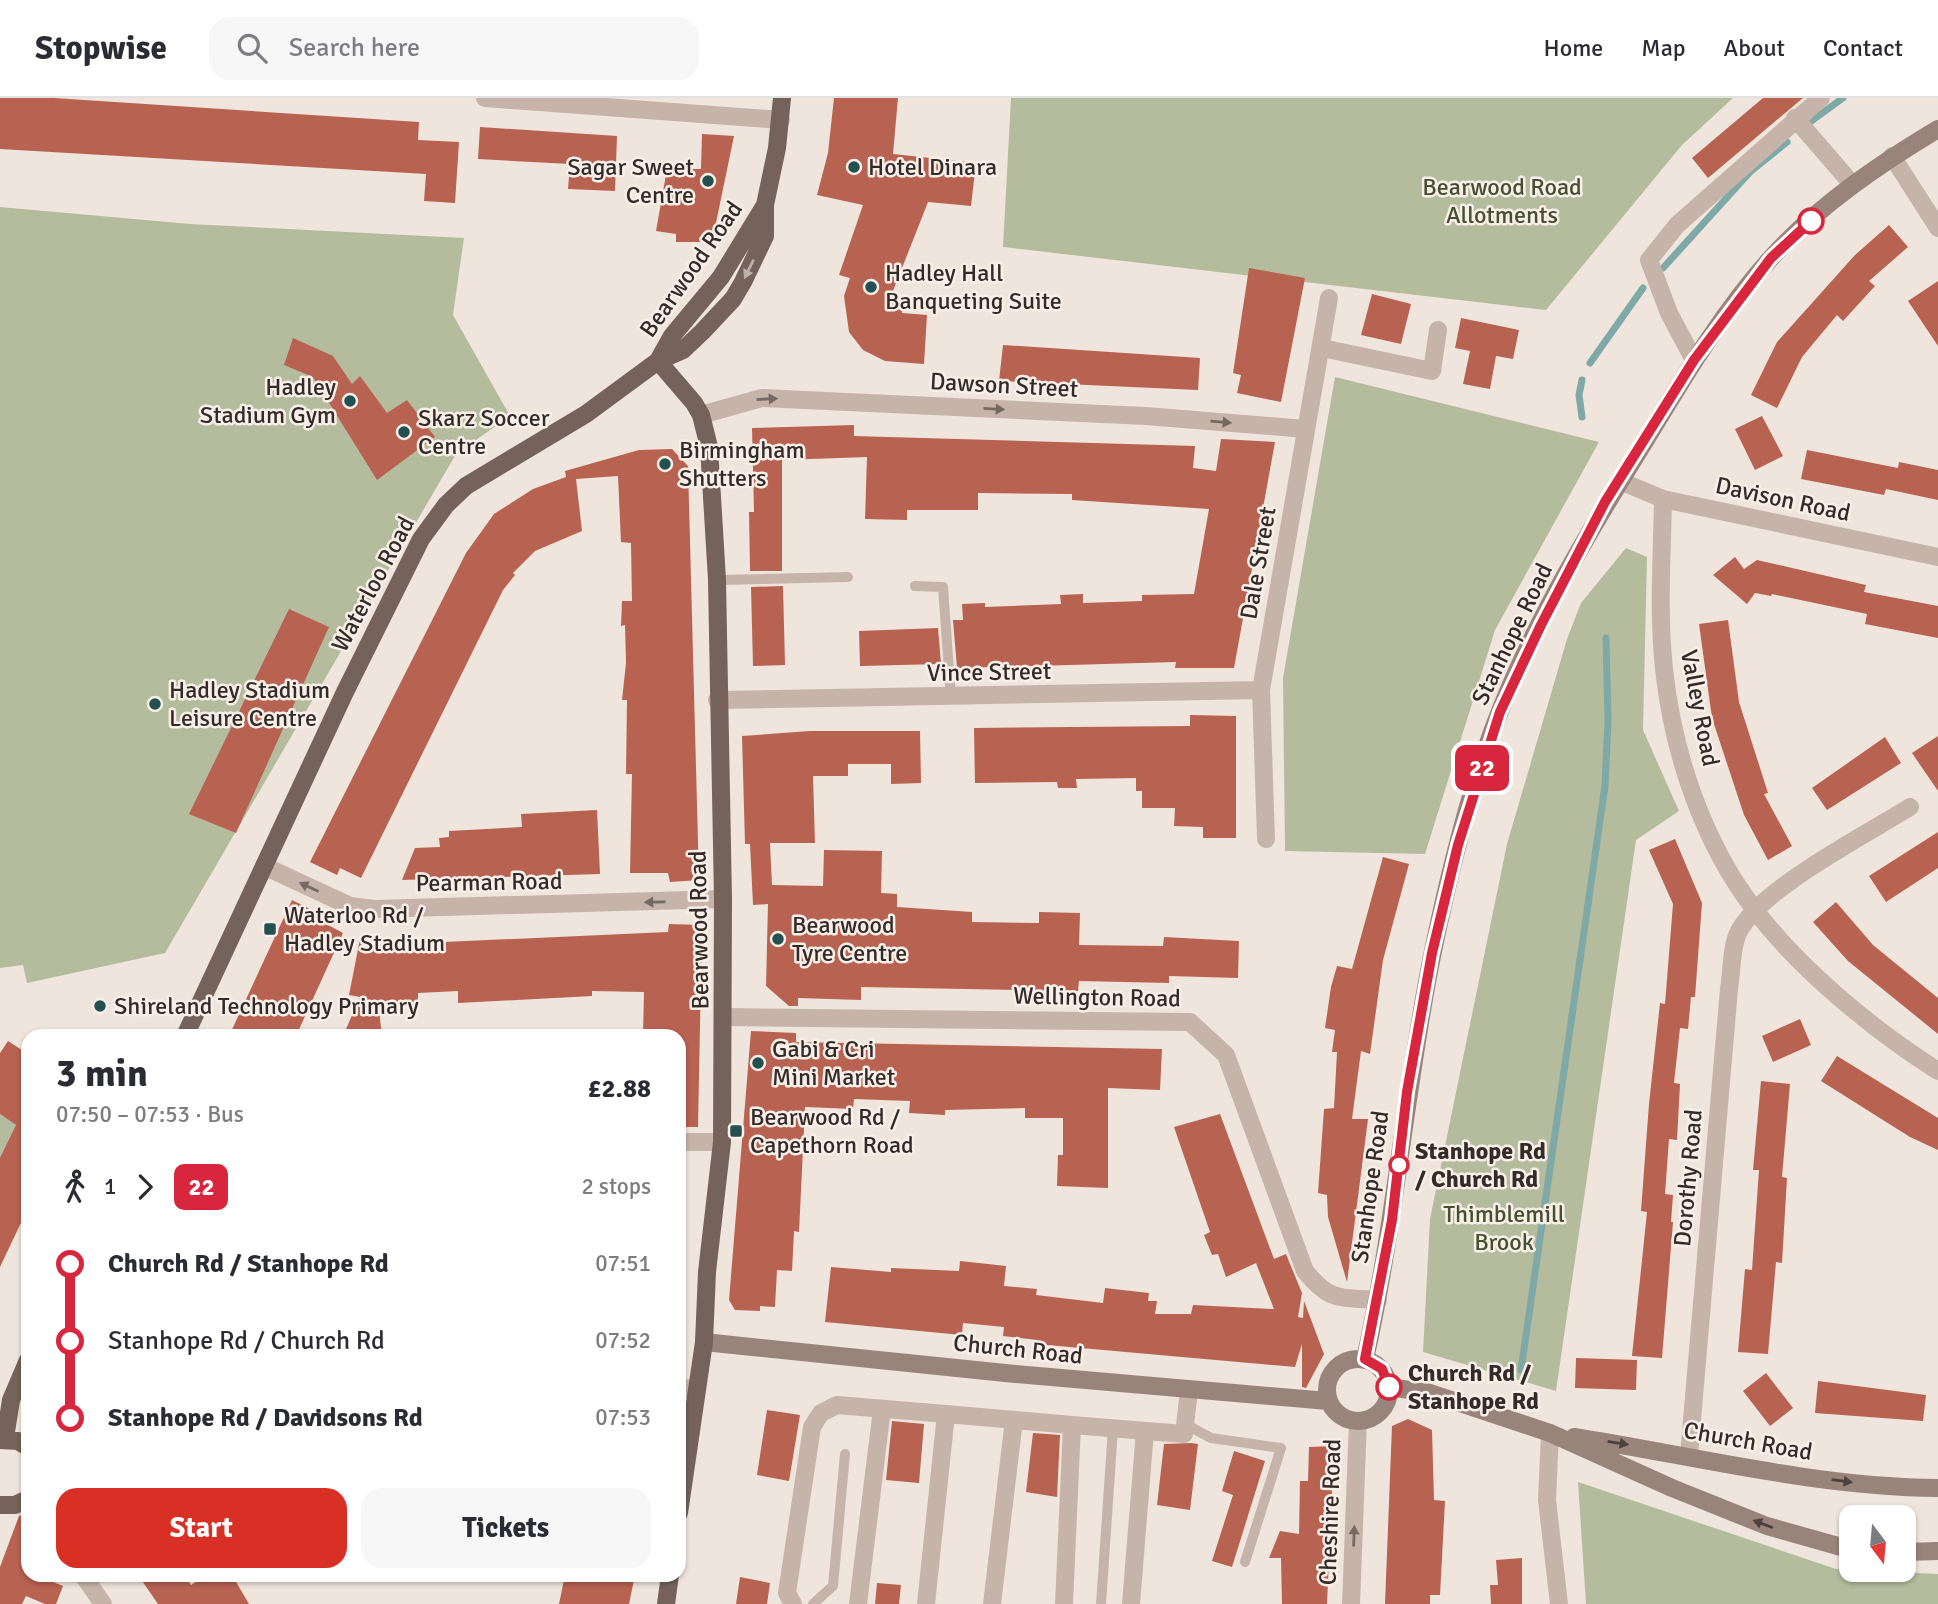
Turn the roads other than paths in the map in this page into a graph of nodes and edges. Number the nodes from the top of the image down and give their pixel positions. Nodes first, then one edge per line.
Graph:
1 (485, 98) edge
2 (782, 98) edge
3 (1821, 98) edge
4 (1795, 118) junction
5 (781, 120) junction
6 (1938, 129) edge
7 (1892, 156) junction
8 (1852, 184) junction
9 (1938, 228) edge
10 (1329, 298) dead end
11 (1438, 330) dead end
12 (1322, 348) junction
13 (1694, 360) junction
14 (658, 361) junction
15 (701, 415) junction
16 (1306, 429) junction
17 (1620, 481) junction
18 (1663, 499) junction
19 (1938, 557) edge
20 (848, 577) dead end
21 (717, 580) junction
22 (915, 586) dead end
23 (1261, 690) junction
24 (951, 698) junction
25 (718, 700) junction
26 (1910, 807) dead end
27 (1266, 839) dead end
28 (264, 866) junction
29 (723, 899) junction
30 (1754, 910) junction
31 (725, 1017) junction
32 (188, 1029) edge
33 (1938, 1071) edge
34 (686, 1142) edge
35 (722, 1142) junction
36 (1378, 1300) junction
37 (704, 1342) junction
38 (1365, 1359) junction
39 (21, 1376) edge
40 (1389, 1387) junction
41 (688, 1388) edge
42 (1189, 1390) junction
43 (1328, 1401) junction
44 (882, 1409) junction
45 (946, 1414) junction
46 (686, 1416) edge
47 (1014, 1420) junction
48 (1358, 1421) junction
49 (1185, 1424) junction
50 (1072, 1425) junction
51 (1113, 1428) junction
52 (1145, 1431) junction
53 (1550, 1433) junction
54 (3, 1439) edge
55 (21, 1445) edge
56 (845, 1454) dead end
57 (1689, 1455) junction
58 (1938, 1488) edge
59 (21, 1502) edge
60 (0, 1505) edge
61 (1839, 1546) edge
62 (1938, 1551) edge
63 (1916, 1552) edge
64 (1245, 1562) dead end
65 (88, 1582) edge
66 (669, 1582) edge
67 (103, 1604) edge
68 (666, 1604) edge
69 (793, 1604) edge
70 (813, 1604) edge
71 (858, 1604) edge
72 (926, 1604) edge
73 (992, 1604) edge
74 (1064, 1604) edge
75 (1101, 1604) edge
76 (1131, 1604) edge
77 (1351, 1604) edge
78 (1559, 1604) edge

1 - 5 street
2 - 5 main road, Bearwood Road
3 - 4 street
4 - 8 street
4 - 13 street
5 - 14 main road, Bearwood Road
6 - 7 street, Stanhope Road
7 - 8 street, Stanhope Road
7 - 9 street
8 - 13 street, Stanhope Road
10 - 12 street, Dale Street
11 - 12 street
12 - 16 street, Dale Street
13 - 17 street, Stanhope Road
14 - 15 main road, Bearwood Road
14 - 28 main road, Waterloo Road
15 -> 16 street, Dawson Street
15 - 21 main road, Bearwood Road
16 - 23 street, Dale Street
17 - 18 street, Davison Road
17 - 36 street, Stanhope Road
18 - 19 street, Davison Road
18 - 30 street, Valley Road
20 - 21 lane
21 - 25 main road, Bearwood Road
22 - 24 lane
23 - 24 street, Vince Street
23 - 27 street, Dale Street
24 - 25 street, Vince Street
25 - 29 main road, Bearwood Road
26 - 30 street
29 -> 28 street, Pearman Road
28 - 32 main road, Waterloo Road
29 - 31 main road, Bearwood Road
30 - 33 street, Valley Road
30 - 57 street, Dorothy Road
31 - 35 main road, Bearwood Road
31 - 36 street, Wellington Road
34 - 35 street
35 - 37 main road, Bearwood Road
36 - 38 street, Stanhope Road
37 - 41 main road, Bearwood Road
37 - 42 street, Church Road
38 - 40 street
38 - 43 street
39 - 54 main road
40 - 48 street, Cheshire Road
40 - 53 street, Church Road
41 - 46 main road, Bearwood Road
42 - 43 street, Church Road
42 - 49 street
43 - 48 street, Cheshire Road
44 - 45 street
44 - 69 street
44 - 71 street
45 - 47 street
45 - 72 street
47 - 50 street
47 - 73 street
77 -> 48 street, Cheshire Road
49 - 52 street
49 - 64 lane
50 - 51 street
50 - 74 street
51 - 52 street
51 - 75 lane
52 - 76 street
53 -> 57 street, Church Road
61 -> 53 street, Church Road
53 - 78 street
54 - 55 main road
56 - 70 lane
57 -> 58 street, Church Road
59 - 60 main road
62 - 63 street
65 - 67 street
66 - 68 main road

